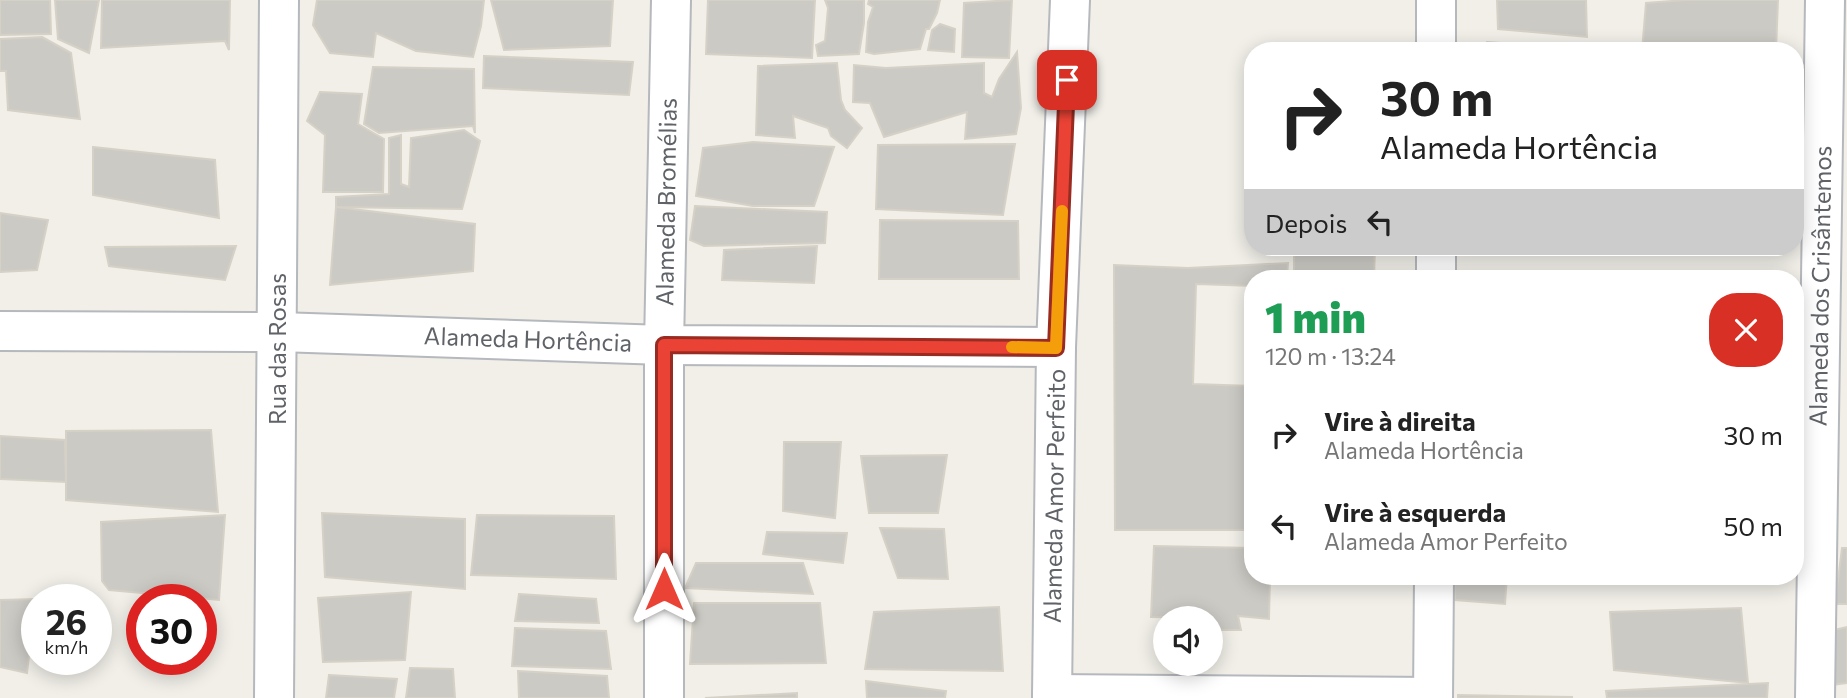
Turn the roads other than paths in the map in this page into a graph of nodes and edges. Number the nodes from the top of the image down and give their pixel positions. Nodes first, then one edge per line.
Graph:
1 (279, 0) edge
2 (671, 0) edge
3 (1070, 0) edge
4 (1436, 0) edge
5 (1825, 0) edge
6 (1436, 42) edge
7 (0, 331) edge
8 (279, 332) junction
9 (664, 345) junction
10 (1056, 348) junction
11 (1821, 380) edge
12 (1434, 585) edge
13 (1052, 696) edge
14 (1433, 697) edge
15 (274, 698) edge
16 (664, 698) edge
17 (1815, 698) edge

1 - 8 street, Rua das Rosas
2 - 9 street, Alameda Bromélias
3 - 10 street, Alameda Amor Perfeito
4 - 6 street
5 - 11 street, Alameda dos Crisântemos
7 - 8 street, Alameda Hortência
8 - 9 street, Alameda Hortência
8 - 15 street, Rua das Rosas
9 - 10 street, Alameda Hortência
9 - 16 street, Alameda Bromélias
10 - 13 street, Alameda Amor Perfeito
11 - 17 street, Alameda dos Crisântemos
12 - 14 street
13 - 14 street

